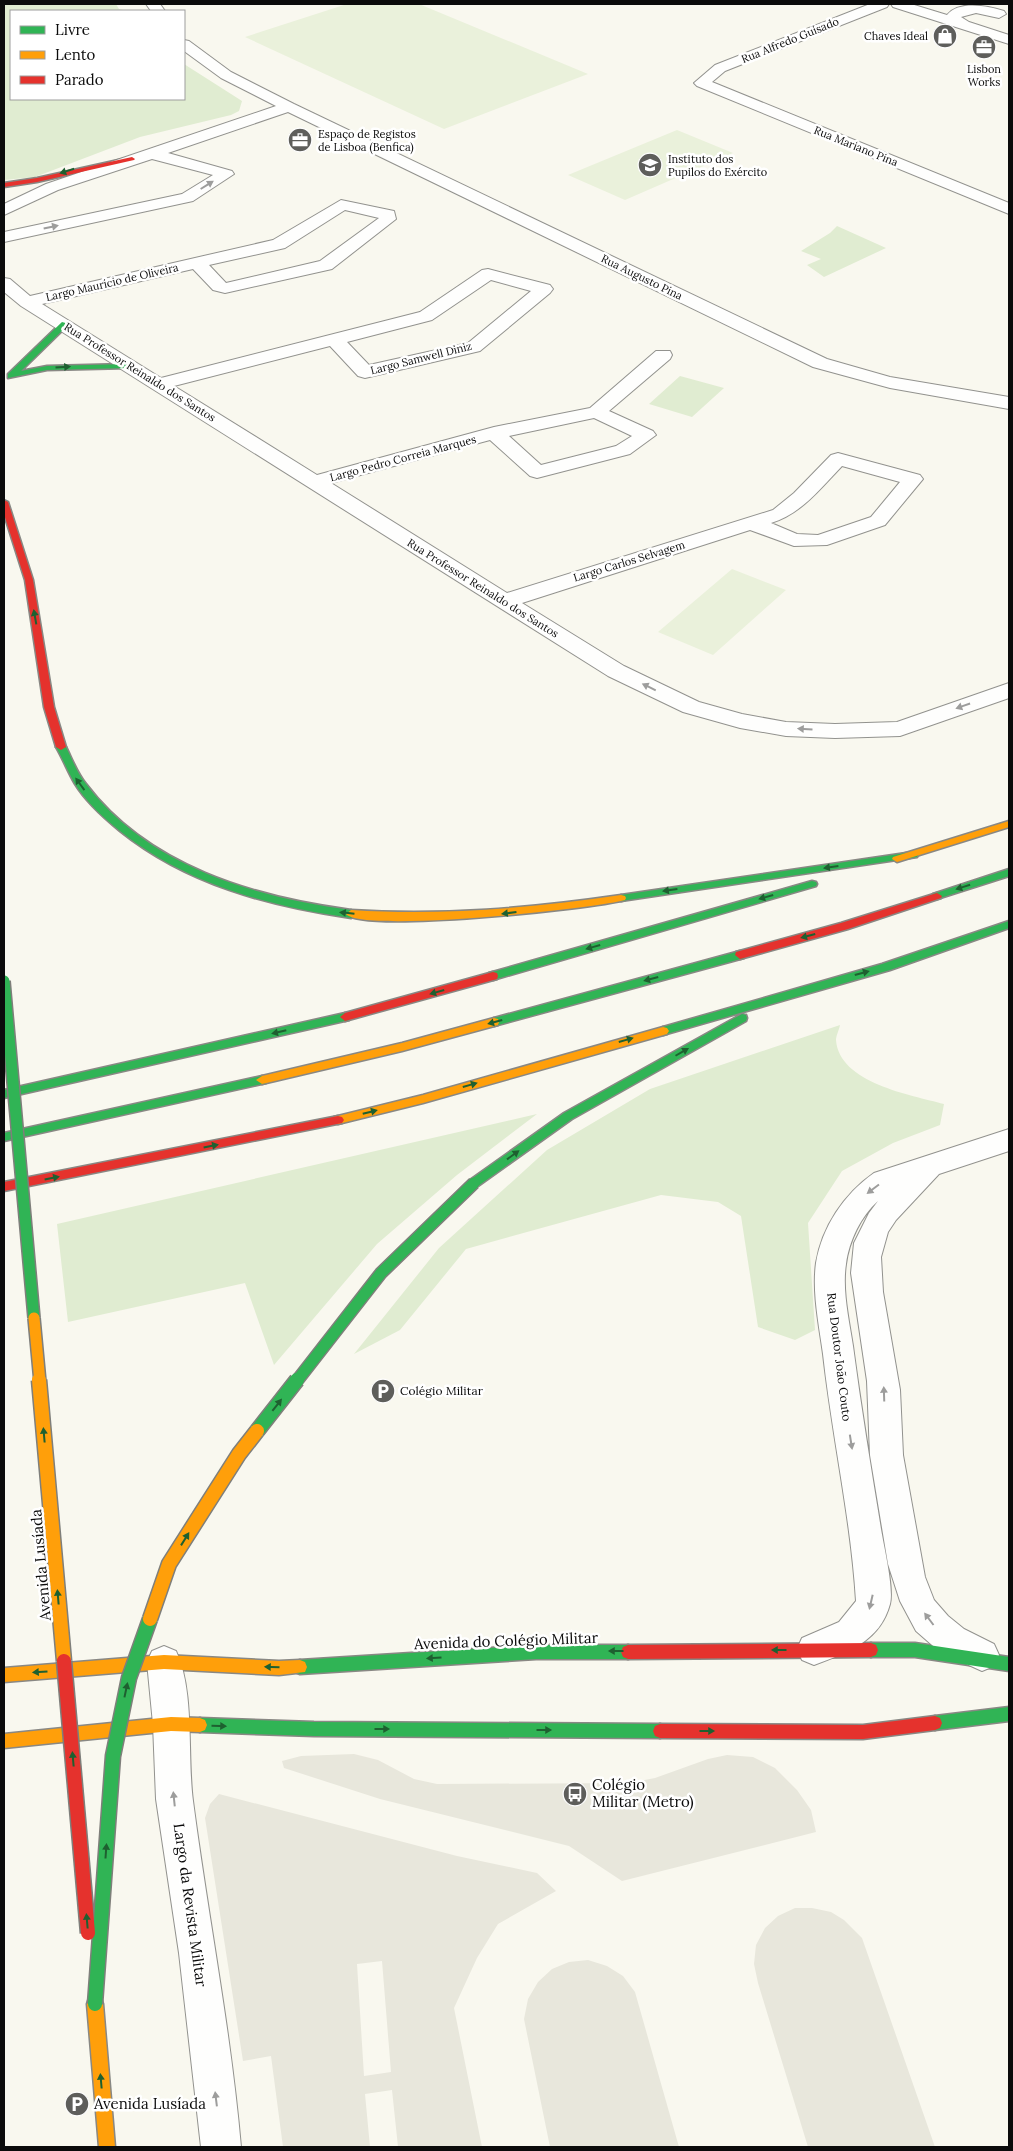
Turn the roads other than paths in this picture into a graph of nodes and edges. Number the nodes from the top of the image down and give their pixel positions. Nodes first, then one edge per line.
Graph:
1 (882, 4) edge
2 (898, 4) edge
3 (969, 4) edge
4 (1004, 16) edge
5 (968, 26) junction
6 (1009, 40) edge
7 (185, 45) edge
8 (702, 83) joint
9 (289, 107) junction
10 (149, 153) junction
11 (132, 159) junction
12 (4, 186) edge
13 (1009, 209) edge
14 (4, 210) edge
15 (4, 237) edge
16 (196, 263) junction
17 (4, 283) edge
18 (27, 302) junction
19 (65, 324) junction
20 (334, 340) junction
21 (663, 355) dead end
22 (129, 366) junction
23 (15, 374) junction
24 (4, 381) edge
25 (160, 384) junction
26 (1009, 402) edge
27 (596, 412) junction
28 (494, 434) junction
29 (313, 482) junction
30 (4, 503) edge
31 (754, 524) junction
32 (506, 601) junction
33 (1009, 690) edge
34 (1009, 824) edge
35 (914, 855) junction
36 (1009, 872) edge
37 (1009, 924) edge
38 (4, 981) edge
39 (781, 995) junction
40 (4, 1094) edge
41 (4, 1137) edge
42 (1009, 1140) edge
43 (934, 1164) junction
44 (4, 1187) edge
45 (812, 1650) junction
46 (164, 1662) junction
47 (1004, 1663) edge
48 (4, 1675) edge
49 (1009, 1714) edge
50 (171, 1724) junction
51 (4, 1741) edge
52 (95, 2004) junction
53 (107, 2147) edge
54 (221, 2147) edge

1 - 8 street, Rua Alfredo Guisado
2 - 5 street
3 - 4 street
4 - 5 street
5 - 6 street
7 - 9 street, Rua Augusto Pina
8 - 13 street, Rua Mariano Pina
9 - 10 street
9 - 26 street, Rua Augusto Pina
10 - 11 street
15 -> 10 street
11 -> 12 main road
11 - 14 street
16 - 16 street, Largo Maurício de Oliveira
16 - 18 street, Largo Maurício de Oliveira
17 - 18 street, Rua Professor Reinaldo dos Santos
18 - 19 street, Rua Professor Reinaldo dos Santos
19 - 22 street, Rua Professor Reinaldo dos Santos
19 - 23 main road
20 - 20 street, Largo Samwell Diniz
20 - 25 street, Largo Samwell Diniz
21 - 27 street, Largo Pedro Correia Marques
23 -> 22 main road
22 - 25 street, Rua Professor Reinaldo dos Santos
23 - 24 main road
25 - 29 street, Rua Professor Reinaldo dos Santos
27 - 28 street, Largo Pedro Correia Marques
27 - 28 street, Largo Pedro Correia Marques
28 - 29 street, Largo Pedro Correia Marques
29 - 32 street, Rua Professor Reinaldo dos Santos
35 -> 30 main road
31 - 31 street, Largo Carlos Selvagem
31 - 32 street, Largo Carlos Selvagem
33 -> 32 street, Rua Professor Reinaldo dos Santos
34 - 35 main road
35 -> 40 main road
36 -> 41 main road
39 -> 37 main road
52 -> 38 main road, Avenida Lusíada, bridge
44 -> 39 main road
52 -> 39 main road, bridge
42 - 43 street, Rua Doutor João Couto
43 -> 45 street, Rua Doutor João Couto
47 -> 43 street
45 -> 46 main road, Avenida do Colégio Militar
45 - 47 main road, Avenida do Colégio Militar
46 -> 48 main road, Avenida do Colégio Militar
46 - 50 street, Largo da Revista Militar
50 -> 49 main road
50 - 51 main road
54 -> 50 street, Largo da Revista Militar
53 -> 52 main road, Avenida Lusíada

